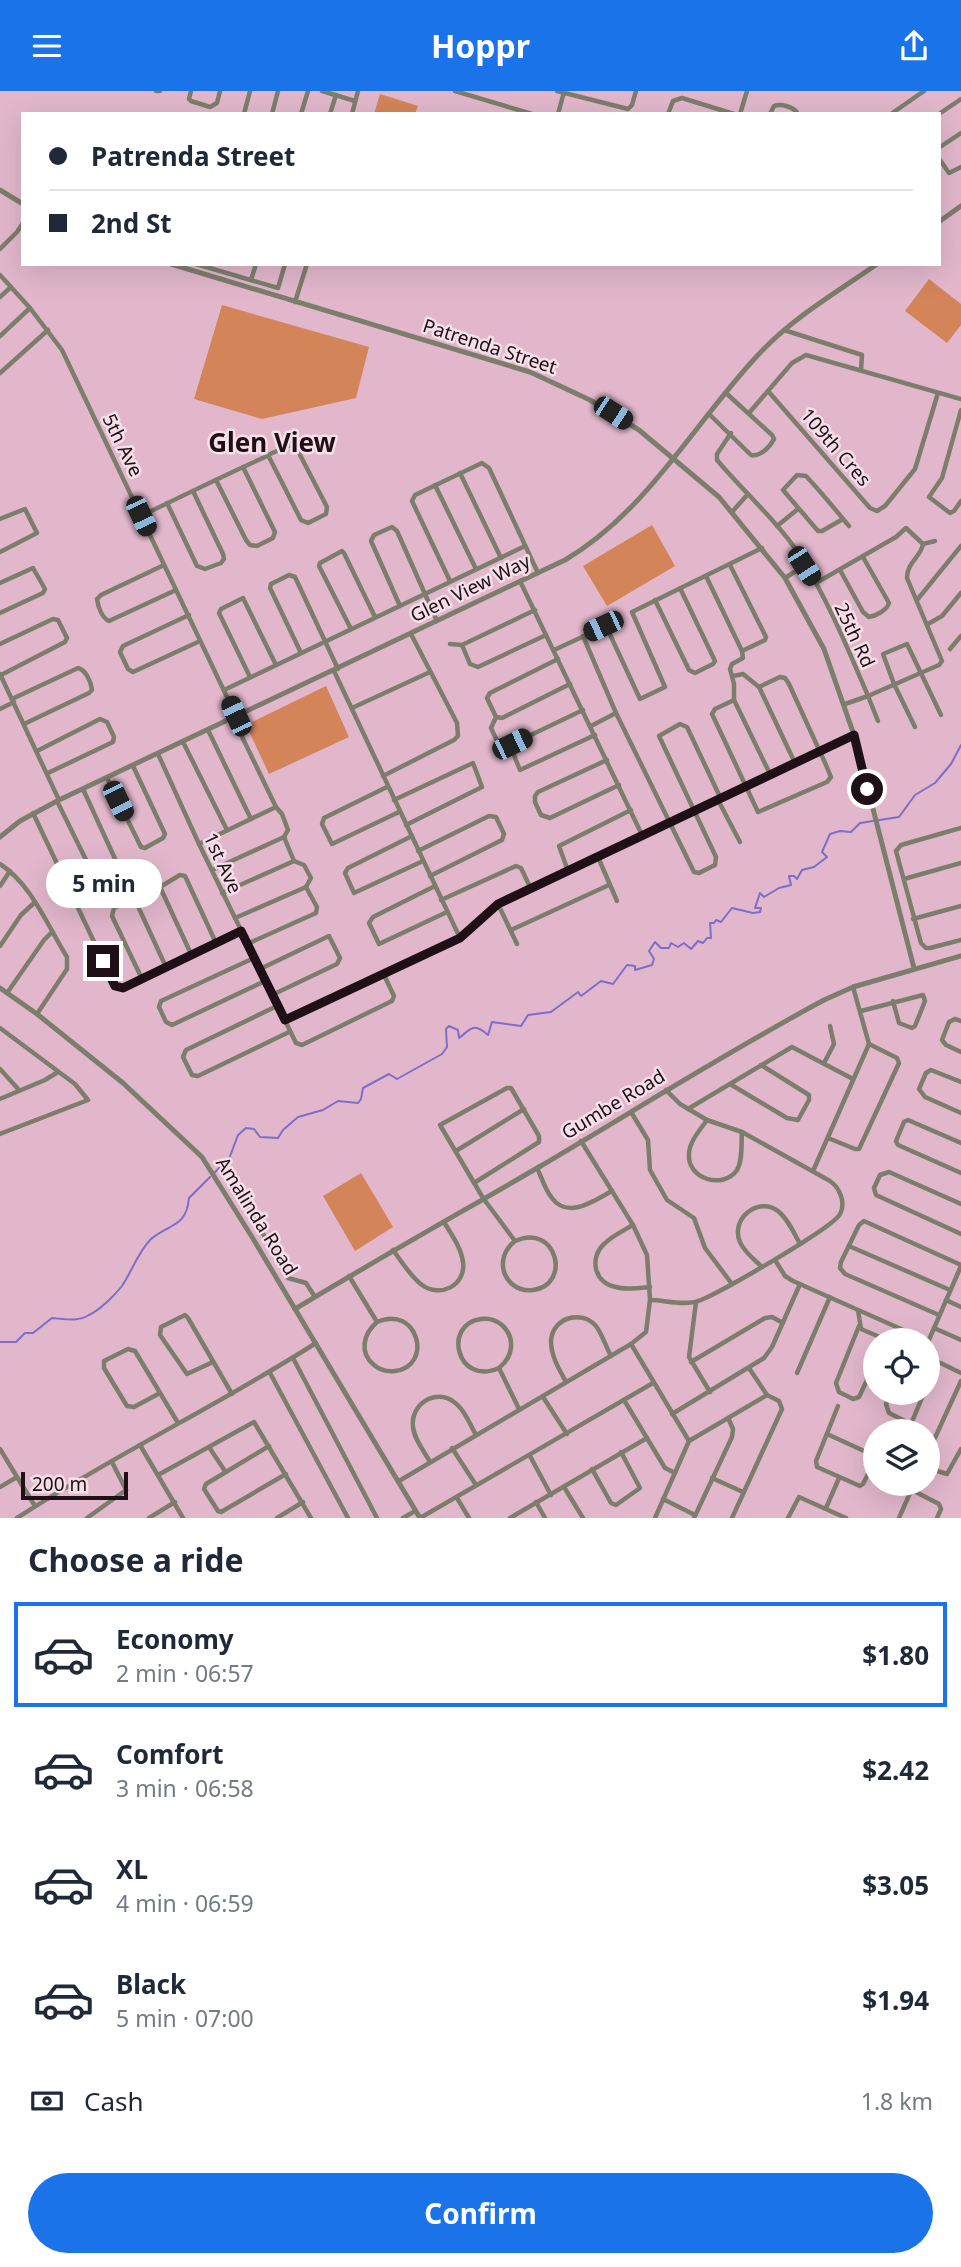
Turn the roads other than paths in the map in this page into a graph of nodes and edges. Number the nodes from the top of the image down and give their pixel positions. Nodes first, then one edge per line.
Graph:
1 (191, 91) edge
2 (220, 91) edge
3 (250, 91) edge
4 (278, 91) edge
5 (308, 91) edge
6 (322, 91) edge
7 (358, 91) edge
8 (455, 91) edge
9 (557, 91) edge
10 (636, 91) edge
11 (747, 91) edge
12 (924, 91) edge
13 (564, 92) edge
14 (336, 95) junction
15 (961, 99) edge
16 (355, 101) junction
17 (245, 112) edge
18 (273, 112) edge
19 (302, 112) edge
20 (331, 112) edge
21 (352, 112) edge
22 (525, 112) edge
23 (559, 112) edge
24 (669, 112) edge
25 (728, 112) edge
26 (741, 112) edge
27 (771, 112) edge
28 (796, 112) edge
29 (894, 112) edge
30 (941, 113) edge
31 (961, 133) edge
32 (941, 146) edge
33 (941, 161) edge
34 (961, 167) edge
35 (0, 190) edge
36 (21, 203) edge
37 (961, 206) edge
38 (941, 220) edge
39 (21, 226) edge
40 (0, 249) edge
41 (178, 266) edge
42 (203, 266) edge
43 (227, 266) edge
44 (255, 266) edge
45 (284, 266) edge
46 (306, 266) edge
47 (869, 266) edge
48 (225, 273) junction
49 (0, 275) edge
50 (251, 280) junction
51 (11, 287) junction
52 (0, 297) edge
53 (295, 302) junction
54 (30, 308) junction
55 (48, 330) junction
56 (784, 330) junction
57 (0, 336) edge
58 (861, 370) junction
59 (0, 373) edge
60 (768, 391) junction
61 (726, 393) junction
62 (938, 393) junction
63 (961, 399) edge
64 (961, 410) edge
65 (749, 413) junction
66 (709, 414) junction
67 (731, 433) junction
68 (268, 455) junction
69 (674, 457) junction
70 (243, 467) junction
71 (460, 473) junction
72 (216, 480) junction
73 (435, 485) junction
74 (193, 491) junction
75 (748, 494) junction
76 (961, 501) edge
77 (167, 503) junction
78 (798, 509) junction
79 (732, 512) junction
80 (141, 516) junction
81 (0, 519) edge
82 (843, 519) junction
83 (777, 526) junction
84 (849, 526) dead end
85 (935, 541) dead end
86 (923, 544) junction
87 (525, 546) junction
88 (961, 546) edge
89 (762, 548) junction
90 (0, 552) edge
91 (863, 557) junction
92 (501, 558) junction
93 (164, 565) junction
94 (730, 565) junction
95 (804, 566) junction
96 (476, 569) junction
97 (840, 570) junction
98 (538, 573) junction
99 (706, 576) junction
100 (785, 578) junction
101 (520, 581) junction
102 (450, 582) junction
103 (0, 583) edge
104 (816, 583) junction
105 (680, 588) junction
106 (176, 590) junction
107 (426, 593) junction
108 (961, 593) edge
109 (655, 600) junction
110 (918, 600) junction
111 (400, 606) junction
112 (535, 610) junction
113 (0, 613) edge
114 (189, 615) junction
115 (375, 617) junction
116 (437, 621) junction
117 (928, 624) junction
118 (351, 629) junction
119 (411, 634) junction
120 (546, 635) junction
121 (583, 636) junction
122 (961, 636) edge
123 (200, 641) junction
124 (326, 641) junction
125 (0, 644) edge
126 (450, 644) dead end
127 (462, 645) junction
128 (950, 649) dead end
129 (554, 650) junction
130 (742, 651) junction
131 (301, 653) junction
132 (558, 659) junction
133 (276, 665) junction
134 (336, 670) junction
135 (430, 672) junction
136 (0, 674) edge
137 (919, 674) junction
138 (733, 676) junction
139 (250, 677) junction
140 (570, 684) junction
141 (894, 684) junction
142 (759, 687) junction
143 (224, 690) junction
144 (868, 696) junction
145 (734, 700) junction
146 (13, 701) junction
147 (845, 704) junction
148 (352, 708) junction
149 (0, 709) edge
150 (583, 710) junction
151 (617, 713) junction
152 (942, 715) dead end
153 (234, 717) junction
154 (496, 717) junction
155 (878, 721) dead end
156 (24, 724) junction
157 (591, 726) junction
158 (915, 727) dead end
159 (208, 730) junction
160 (595, 735) junction
161 (854, 735) junction
162 (183, 741) junction
163 (511, 746) junction
164 (37, 751) junction
165 (820, 752) junction
166 (158, 754) junction
167 (607, 759) junction
168 (795, 763) junction
169 (133, 766) junction
170 (48, 773) junction
171 (770, 774) junction
172 (382, 776) junction
173 (107, 778) junction
174 (619, 785) junction
175 (387, 787) junction
176 (745, 787) junction
177 (83, 789) junction
178 (720, 799) junction
179 (394, 800) junction
180 (58, 801) junction
181 (276, 805) junction
182 (631, 810) junction
183 (399, 811) junction
184 (695, 811) junction
185 (33, 813) junction
186 (251, 819) junction
187 (669, 823) junction
188 (406, 825) junction
189 (961, 828) edge
190 (227, 830) junction
191 (642, 835) junction
192 (0, 837) edge
193 (284, 837) junction
194 (412, 837) junction
195 (740, 842) dead end
196 (199, 844) junction
197 (418, 851) junction
198 (598, 857) junction
199 (294, 860) junction
200 (423, 861) junction
201 (961, 863) edge
202 (0, 864) edge
203 (212, 870) junction
204 (10, 871) junction
205 (568, 871) junction
206 (430, 876) junction
207 (904, 879) junction
208 (609, 885) junction
209 (0, 886) edge
210 (306, 887) junction
211 (435, 887) junction
212 (531, 889) junction
213 (222, 893) junction
214 (441, 900) junction
215 (617, 901) dead end
216 (34, 903) junction
217 (498, 904) junction
218 (961, 906) edge
219 (447, 912) junction
220 (235, 918) junction
221 (913, 919) junction
222 (511, 930) junction
223 (241, 931) junction
224 (52, 932) junction
225 (460, 938) junction
226 (961, 940) edge
227 (216, 943) junction
228 (247, 944) junction
229 (517, 944) dead end
230 (0, 946) edge
231 (191, 954) junction
232 (961, 956) edge
233 (254, 958) junction
234 (166, 967) junction
235 (914, 968) junction
236 (260, 969) junction
237 (384, 975) junction
238 (142, 979) junction
239 (265, 981) junction
240 (853, 987) junction
241 (0, 988) edge
242 (7, 993) junction
243 (272, 995) junction
244 (893, 1002) junction
245 (277, 1006) junction
246 (861, 1011) junction
247 (37, 1014) junction
248 (285, 1020) junction
249 (961, 1021) edge
250 (830, 1026) dead end
251 (0, 1028) edge
252 (289, 1032) junction
253 (869, 1044) junction
254 (961, 1052) edge
255 (824, 1063) junction
256 (761, 1065) junction
257 (0, 1069) edge
258 (58, 1072) junction
259 (853, 1079) junction
260 (961, 1082) edge
261 (730, 1084) junction
262 (19, 1090) junction
263 (666, 1090) junction
264 (0, 1098) edge
265 (524, 1109) junction
266 (687, 1109) junction
267 (631, 1111) junction
268 (961, 1113) edge
269 (707, 1120) junction
270 (742, 1132) junction
271 (0, 1133) edge
272 (828, 1138) junction
273 (582, 1141) junction
274 (961, 1143) edge
275 (456, 1151) junction
276 (537, 1168) junction
277 (813, 1171) junction
278 (961, 1173) edge
279 (474, 1183) junction
280 (612, 1191) junction
281 (483, 1198) junction
282 (244, 1200) dead end
283 (961, 1204) edge
284 (252, 1214) junction
285 (241, 1219) junction
286 (444, 1222) junction
287 (633, 1225) junction
288 (961, 1234) edge
289 (515, 1241) junction
290 (800, 1244) junction
291 (849, 1246) junction
292 (393, 1250) junction
293 (775, 1260) junction
294 (961, 1265) edge
295 (762, 1267) junction
296 (349, 1276) junction
297 (958, 1278) edge
298 (732, 1284) junction
299 (800, 1284) junction
300 (650, 1287) junction
301 (950, 1290) junction
302 (315, 1297) junction
303 (830, 1297) junction
304 (650, 1300) junction
305 (946, 1300) junction
306 (696, 1302) junction
307 (961, 1307) edge
308 (295, 1309) junction
309 (858, 1310) junction
310 (939, 1315) junction
311 (377, 1322) junction
312 (783, 1323) junction
313 (859, 1327) junction
314 (897, 1328) edge
315 (934, 1328) edge
316 (863, 1330) edge
317 (940, 1331) edge
318 (961, 1341) edge
319 (316, 1343) junction
320 (631, 1344) junction
321 (611, 1356) junction
322 (293, 1358) junction
323 (213, 1362) junction
324 (691, 1362) junction
325 (940, 1363) edge
326 (499, 1368) junction
327 (749, 1369) junction
328 (270, 1373) junction
329 (797, 1373) dead end
330 (961, 1373) edge
331 (961, 1381) edge
332 (566, 1382) junction
333 (653, 1383) junction
334 (863, 1388) edge
335 (710, 1392) junction
336 (160, 1393) junction
337 (232, 1394) junction
338 (767, 1395) junction
339 (543, 1397) junction
340 (624, 1400) junction
341 (886, 1405) edge
342 (838, 1406) dead end
343 (519, 1409) junction
344 (672, 1413) junction
345 (729, 1419) junction
346 (901, 1419) edge
347 (178, 1423) junction
348 (940, 1427) edge
349 (475, 1434) junction
350 (827, 1434) junction
351 (567, 1435) junction
352 (647, 1438) junction
353 (689, 1441) junction
354 (140, 1445) junction
355 (269, 1446) junction
356 (209, 1447) junction
357 (452, 1448) junction
358 (0, 1449) edge
359 (961, 1449) edge
360 (621, 1452) junction
361 (863, 1452) edge
362 (530, 1456) junction
363 (112, 1462) junction
364 (430, 1462) junction
365 (592, 1469) junction
366 (225, 1471) junction
367 (940, 1472) edge
368 (675, 1473) junction
369 (286, 1474) junction
370 (158, 1475) junction
371 (18, 1476) junction
372 (712, 1478) junction
373 (839, 1478) junction
374 (399, 1481) junction
375 (863, 1484) edge
376 (477, 1485) junction
377 (0, 1487) edge
378 (564, 1487) junction
379 (743, 1492) junction
380 (551, 1495) junction
381 (909, 1496) edge
382 (927, 1496) edge
383 (457, 1498) junction
384 (663, 1499) junction
385 (174, 1502) junction
386 (303, 1502) junction
387 (536, 1502) junction
388 (35, 1506) junction
389 (826, 1507) junction
390 (415, 1511) junction
391 (694, 1517) edge
392 (17, 1518) edge
393 (87, 1518) edge
394 (149, 1518) edge
395 (183, 1518) edge
396 (277, 1518) edge
397 (311, 1518) edge
398 (348, 1518) edge
399 (377, 1518) edge
400 (403, 1518) edge
401 (420, 1518) edge
402 (469, 1518) edge
403 (510, 1518) edge
404 (545, 1518) edge
405 (583, 1518) edge
406 (655, 1518) edge
407 (732, 1518) edge
408 (788, 1518) edge
409 (846, 1518) edge
410 (899, 1518) edge
411 (937, 1518) edge

1 - 2 street
3 - 17 street
4 - 18 street
5 - 19 street
6 - 14 street
7 - 16 street
8 - 22 street
9 - 13 street
10 - 13 street
11 - 26 street
12 - 29 street
13 - 23 street
14 - 16 street
14 - 20 street
15 - 30 street
16 - 21 street
24 - 25 street
27 - 28 street
31 - 32 street
33 - 34 street
35 - 36 street
37 - 38 street
39 - 40 street
41 - 53 street, Patrenda Street
42 - 48 street
43 - 48 street
44 - 50 street
45 - 50 street
46 - 53 street
47 - 56 street, Glen View Way
48 - 50 street
49 - 51 street, 5th Ave
51 - 52 street
51 - 54 street, 5th Ave
53 - 69 street, Patrenda Street
54 - 55 street, 5th Ave
54 - 57 street
55 - 59 street
55 - 80 street, 5th Ave
56 - 58 street
56 - 61 street, Glen View Way
58 - 60 street
58 - 62 street
60 - 62 street, 109th Cres
60 - 65 street
61 - 65 street
61 - 66 street, Glen View Way
62 - 63 street
64 - 76 street
65 - 67 street
66 - 67 street
66 - 69 street, Glen View Way
67 - 75 street, 25th Rd
68 - 68 street
68 - 70 street
69 - 79 street, Patrenda Street
69 - 98 street, Glen View Way
70 - 72 street
70 - 72 street
71 - 73 street
71 - 87 street
71 - 92 street
72 - 74 street
73 - 96 street
73 - 102 street
74 - 77 street
74 - 77 street
75 - 79 street
75 - 83 street, 25th Rd
77 - 80 street
78 - 82 street
78 - 82 street
78 - 83 street
79 - 89 street, Patrenda Street
80 - 93 street, 5th Ave
81 - 90 street
82 - 84 street
83 - 95 street, 25th Rd
85 - 86 street
86 - 91 street
86 - 110 street
87 - 92 street
87 - 98 street
88 - 110 street
89 - 94 street
89 - 100 street, Patrenda Street
91 - 97 street
91 - 97 street
92 - 96 street
93 - 106 street, 5th Ave
93 - 106 street
94 - 99 street
94 - 130 street
95 - 100 street
95 - 104 street, 25th Rd
96 - 102 street
97 - 104 street
98 - 101 street, Glen View Way
99 - 105 street
99 - 130 street
100 - 147 street, Patrenda Street
101 - 112 street
101 - 116 street, Glen View Way
102 - 107 street
103 - 113 street
104 - 144 street, 25th Rd
105 - 109 street
105 - 109 street
106 - 114 street, 5th Ave
107 - 111 street
107 - 111 street
107 - 116 street
108 - 117 street
109 - 121 street
110 - 117 street
111 - 115 street
112 - 120 street
112 - 127 street
114 - 123 street, 5th Ave
114 - 123 street
115 - 118 street
115 - 118 street
116 - 119 street, Glen View Way
117 - 137 street
118 - 124 street
119 - 134 street, Glen View Way
119 - 135 street
120 - 127 street
120 - 129 street
121 - 129 street
121 - 151 street
122 - 128 street
123 - 143 street, 5th Ave
124 - 131 street
124 - 131 street
124 - 134 street
125 - 136 street
126 - 127 street
129 - 132 street
130 - 138 street
131 - 133 street
132 - 140 street
132 - 154 street
133 - 139 street
133 - 139 street
134 - 148 street
134 - 153 street, Glen View Way
135 - 148 street
135 - 172 street
136 - 146 street
137 - 141 street
137 - 141 street
137 - 152 street
138 - 142 street
138 - 145 street
139 - 143 street
140 - 150 street
140 - 154 street
141 - 144 street
141 - 158 street
142 - 165 street
142 - 168 street
143 - 153 street, 5th Ave
144 - 147 street, 25th Rd
144 - 155 street
145 - 171 street
145 - 176 street
146 - 149 street
146 - 156 street
146 - 156 street
147 - 161 street, Patrenda Street
148 - 172 street
150 - 157 street
150 - 163 street
151 - 157 street
151 - 187 street
153 - 159 street, Glen View Way
153 - 181 street, 5th Ave
154 - 163 street
156 - 164 street
157 - 160 street
159 - 162 street, Glen View Way
159 - 186 street
160 - 163 street
160 - 167 street
161 - 165 street
161 - 235 street, Patrenda Street
162 - 166 street, Glen View Way
162 - 190 street
164 - 170 street
164 - 170 street
165 - 168 street
165 - 176 street
166 - 169 street, Glen View Way
166 - 196 street, 1st Ave
167 - 174 street
167 - 174 street
168 - 171 street
169 - 173 street, Glen View Way
169 - 173 street
170 - 180 street
171 - 176 street
172 - 175 street
173 - 177 street, Glen View Way
174 - 182 street
175 - 179 street
175 - 183 street
176 - 178 street
177 - 180 street, Glen View Way
177 - 180 street
178 - 184 street
178 - 184 street
178 - 195 street
179 - 183 street
179 - 188 street
180 - 185 street, Glen View Way
181 - 186 street
181 - 193 street, 5th Ave
182 - 191 street
182 - 205 street
183 - 188 street
184 - 187 street
184 - 187 street
185 - 192 street, Glen View Way
185 - 238 street
186 - 190 street
187 - 191 street
188 - 194 street
189 - 207 street
190 - 196 street
191 - 198 street
193 - 199 street
193 - 203 street
194 - 197 street
194 - 200 street
196 - 203 street, 1st Ave
197 - 200 street
197 - 206 street
198 - 205 street
198 - 208 street
199 - 210 street
199 - 213 street
200 - 206 street
201 - 207 street
202 - 204 street
203 - 213 street, 1st Ave
204 - 209 street
204 - 216 street
205 - 212 street
206 - 211 street
207 - 221 street
208 - 215 street
208 - 222 street
210 - 220 street
210 - 228 street
211 - 214 street
211 - 219 street
212 - 214 street
212 - 217 street
213 - 220 street, 1st Ave
214 - 219 street
216 - 224 street
216 - 230 street
217 - 222 street
217 - 225 street
218 - 221 street
219 - 225 street
220 - 223 street, 1st Ave
221 - 226 street
222 - 229 street
223 - 227 street
223 - 228 street, 1st Ave
224 - 242 street
224 - 247 street
225 - 237 street
227 - 231 street
227 - 231 street
228 - 233 street, 1st Ave
231 - 234 street
232 - 235 street, Gumbe Road
233 - 236 street, 1st Ave
233 - 239 street
234 - 238 street
234 - 238 street
235 - 240 street, Gumbe Road
236 - 239 street, 1st Ave
236 - 243 street
237 - 248 street
237 - 252 street, 1st Ave
239 - 243 street, 1st Ave
240 - 246 street
240 - 263 street, Gumbe Road
241 - 242 street, Amalinda Road
242 - 247 street, Amalinda Road
243 - 245 street, 1st Ave
244 - 244 street
244 - 246 street
245 - 248 street, 1st Ave
245 - 252 street
246 - 253 street
247 - 285 street, Amalinda Road
248 - 252 street, 1st Ave
249 - 254 street
250 - 255 street
251 - 258 street
253 - 259 street
253 - 272 street
255 - 256 street
255 - 259 street
256 - 261 street
256 - 261 street
257 - 262 street
258 - 262 street
258 - 271 street
259 - 272 street
260 - 268 street
261 - 266 street
262 - 264 street
263 - 266 street
263 - 267 street, Gumbe Road
265 - 275 street
265 - 275 street
265 - 279 street
266 - 269 street
267 - 273 street, Gumbe Road
267 - 298 street
269 - 270 street
269 - 270 street
270 - 277 street
272 - 277 street
273 - 276 street, Gumbe Road
273 - 280 street
274 - 278 street
275 - 279 street
276 - 280 street
276 - 281 street, Gumbe Road
277 - 290 street
279 - 281 street
280 - 287 street
281 - 286 street, Gumbe Road
281 - 289 street
282 - 284 street
283 - 288 street
284 - 285 street
284 - 302 street
285 - 308 street, Amalinda Road
286 - 292 street, Gumbe Road
286 - 292 street
287 - 300 street
287 - 300 street
289 - 289 street
290 - 293 street
290 - 295 street
291 - 294 street
291 - 301 street
291 - 310 street
292 - 296 street, Gumbe Road
293 - 295 street
293 - 299 street
294 - 297 street
295 - 298 street
296 - 302 street, Gumbe Road
296 - 311 street
297 - 301 street
298 - 306 street
299 - 303 street
299 - 312 street
300 - 304 street
301 - 305 street
302 - 308 street, Gumbe Road
303 - 309 street
303 - 329 street
304 - 306 street
304 - 320 street
305 - 307 street
305 - 310 street
306 - 324 street
308 - 319 street, Amalinda Road
309 - 313 street
309 - 314 street
310 - 315 street
311 - 311 street
312 - 324 street
312 - 327 street
313 - 316 street
313 - 334 street
317 - 318 street
319 - 322 street
319 - 374 street, Amalinda Road
320 - 321 street
320 - 333 street
321 - 332 street
321 - 332 street
322 - 328 street
322 - 399 street
323 - 323 street
323 - 337 street
324 - 335 street
325 - 330 street
326 - 326 street
326 - 343 street
327 - 335 street
327 - 338 street
328 - 337 street
328 - 398 street
331 - 348 street
332 - 339 street
333 - 340 street
333 - 344 street
335 - 344 street
336 - 336 street
336 - 347 street
337 - 347 street
338 - 345 street
338 - 379 street
339 - 343 street
339 - 351 street
340 - 351 street
340 - 352 street
341 - 346 street
342 - 350 street
343 - 349 street
344 - 353 street
345 - 353 street
345 - 372 street
347 - 354 street
349 - 357 street
349 - 364 street
350 - 361 street
350 - 373 street
351 - 362 street
352 - 360 street
352 - 368 street
353 - 368 street
354 - 363 street
354 - 370 street
355 - 356 street
355 - 366 street
355 - 369 street
356 - 366 street
356 - 370 street
357 - 364 street
357 - 376 street
358 - 371 street
359 - 367 street
360 - 365 street
360 - 365 street
362 - 376 street
362 - 380 street
363 - 388 street
363 - 393 street
364 - 374 street
365 - 378 street
366 - 369 street
368 - 384 street
369 - 386 street
370 - 385 street
371 - 377 street
371 - 388 street
372 - 379 street
372 - 391 street
373 - 375 street
373 - 389 street
374 - 390 street, Amalinda Road
376 - 383 street
378 - 380 street
378 - 405 street
379 - 407 street
380 - 387 street
381 - 410 street
382 - 411 street
383 - 401 street
383 - 402 street
384 - 391 street
384 - 406 street
385 - 394 street
385 - 395 street
386 - 396 street
386 - 397 street
387 - 403 street
387 - 404 street
388 - 392 street
389 - 408 street
389 - 409 street
390 - 400 street
390 - 401 street, Amalinda Road

